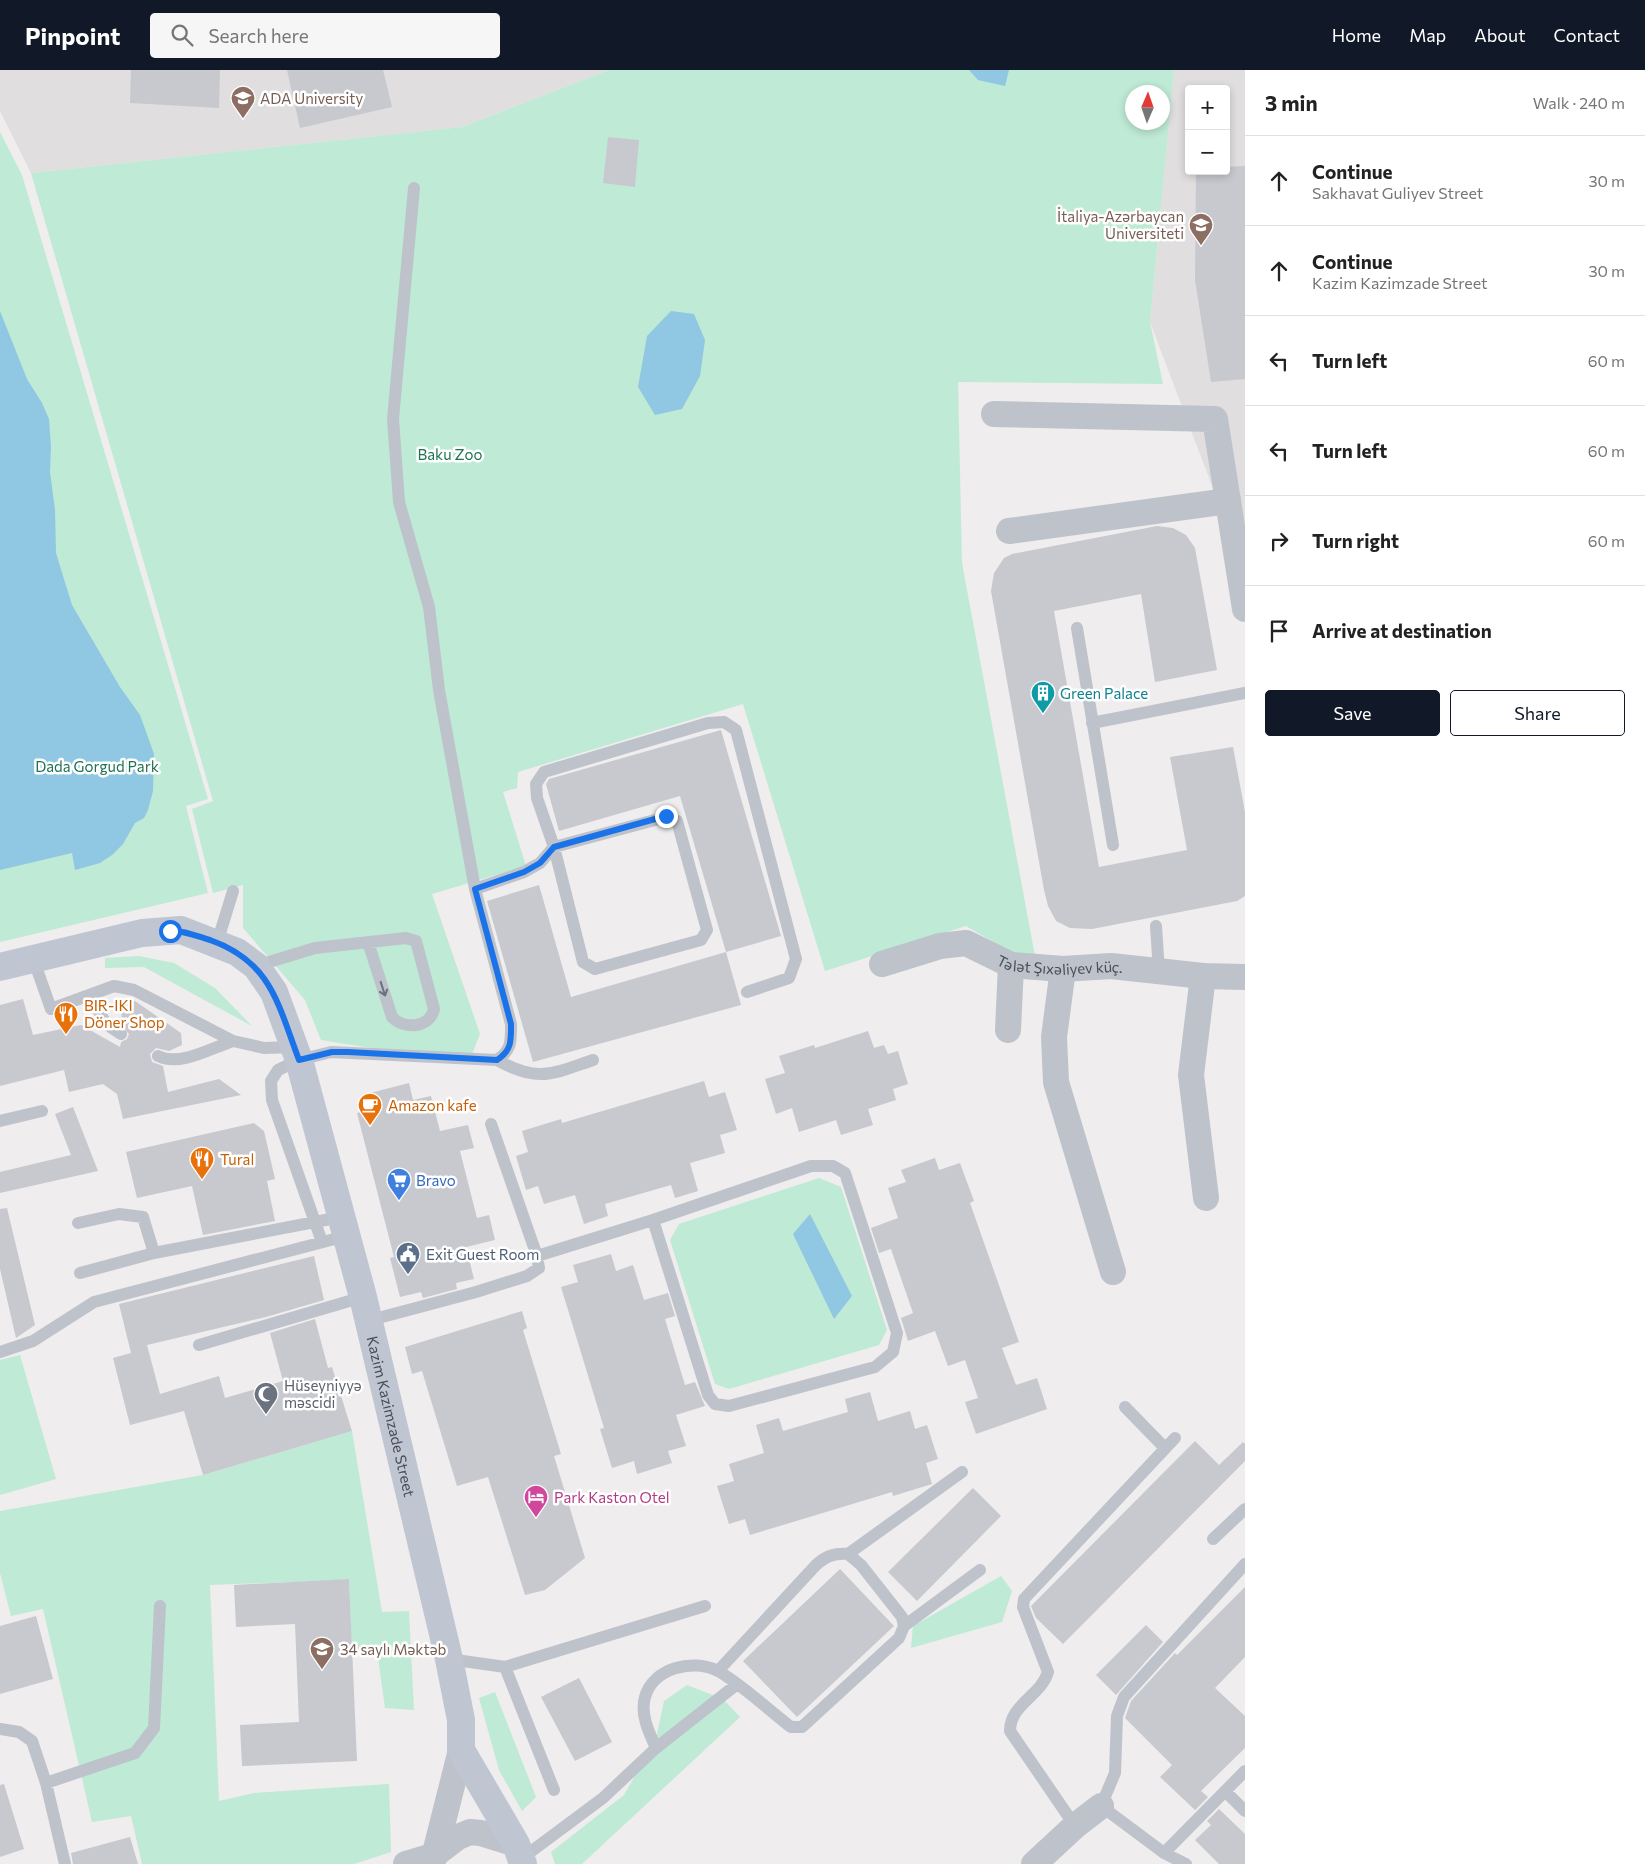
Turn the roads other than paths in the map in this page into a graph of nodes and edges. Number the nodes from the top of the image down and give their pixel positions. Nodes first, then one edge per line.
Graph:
1 (414, 188) dead end
2 (994, 414) dead end
3 (1228, 501) junction
4 (1009, 531) dead end
5 (1245, 610) edge
6 (1077, 628) dead end
7 (1245, 692) edge
8 (1092, 723) junction
9 (1113, 845) dead end
10 (554, 847) junction
11 (475, 889) junction
12 (233, 892) dead end
13 (1156, 926) dead end
14 (368, 942) junction
15 (217, 943) junction
16 (33, 958) junction
17 (882, 964) dead end
18 (256, 966) junction
19 (1011, 966) junction
20 (0, 967) edge
21 (1063, 969) junction
22 (1159, 972) junction
23 (1203, 976) junction
24 (1245, 977) edge
25 (747, 992) dead end
26 (90, 995) junction
27 (1008, 1030) dead end
28 (121, 1034) dead end
29 (233, 1041) junction
30 (296, 1053) junction
31 (158, 1056) dead end
32 (497, 1060) junction
33 (593, 1060) dead end
34 (42, 1111) dead end
35 (0, 1121) edge
36 (491, 1124) dead end
37 (1206, 1198) dead end
38 (653, 1220) junction
39 (78, 1223) dead end
40 (315, 1223) junction
41 (336, 1232) junction
42 (154, 1253) junction
43 (537, 1256) junction
44 (1113, 1272) dead end
45 (80, 1273) dead end
46 (365, 1309) junction
47 (199, 1345) dead end
48 (0, 1352) edge
49 (1125, 1407) dead end
50 (1175, 1438) dead end
51 (1166, 1448) junction
52 (962, 1472) dead end
53 (1245, 1509) edge
54 (1213, 1539) dead end
55 (848, 1554) junction
56 (1245, 1564) edge
57 (980, 1570) dead end
58 (160, 1606) dead end
59 (705, 1606) dead end
60 (904, 1626) junction
61 (449, 1659) junction
62 (505, 1667) junction
63 (718, 1671) junction
64 (736, 1685) junction
65 (0, 1729) edge
66 (656, 1748) junction
67 (461, 1750) junction
68 (1245, 1771) edge
69 (46, 1783) junction
70 (554, 1790) dead end
71 (1224, 1791) junction
72 (1101, 1806) junction
73 (1245, 1811) edge
74 (1075, 1826) junction
75 (1164, 1853) junction
76 (520, 1856) edge
77 (433, 1860) edge
78 (65, 1864) edge
79 (406, 1864) edge
80 (1034, 1864) edge
81 (1186, 1864) edge

1 - 11 lane
2 - 3 street
3 - 4 street
3 - 5 street
6 - 8 lane
7 - 8 lane
8 - 9 lane
10 - 10 lane
10 - 11 lane
10 - 25 lane
11 - 32 lane
12 - 15 lane
13 - 22 lane
14 -> 14 lane
14 - 18 lane
15 - 16 main road, Kazim Kazimzade Street
15 - 18 main road, Kazim Kazimzade Street
16 - 20 main road, Kazim Kazimzade Street
16 - 26 lane
17 - 19 street, Tələt Şıxəliyev küç.
18 - 30 main road, Kazim Kazimzade Street
19 - 21 street, Tələt Şıxəliyev küç.
19 - 27 street
21 - 22 street, Tələt Şıxəliyev küç.
21 - 44 street
22 - 23 street, Tələt Şıxəliyev küç.
23 - 24 street, Tələt Şıxəliyev küç.
23 - 37 street
26 - 28 lane
26 - 29 lane
29 - 30 lane
29 - 31 lane
30 - 32 lane
30 - 40 lane
30 - 41 main road, Kazim Kazimzade Street
32 - 33 lane
34 - 35 lane
36 - 43 lane
38 - 38 lane
38 - 43 lane
39 - 42 lane
40 - 41 lane
40 - 41 lane
40 - 42 lane
41 - 46 main road, Kazim Kazimzade Street
41 - 48 lane
42 - 45 lane
43 - 46 lane
46 - 47 lane
46 - 61 main road, Kazim Kazimzade Street
49 - 51 lane
50 - 51 lane
51 - 74 lane
52 - 55 lane
53 - 54 lane
55 - 60 lane
55 - 63 lane
56 - 72 lane
57 - 60 lane
58 - 69 lane
59 - 62 lane
60 - 64 lane
61 - 62 lane
61 - 67 main road, Kazim Kazimzade Street
62 - 70 lane
63 - 64 lane
63 - 66 lane
64 - 66 lane
65 - 69 lane
66 - 76 lane
67 - 76 main road, Kazim Kazimzade Street
67 - 77 street
68 - 71 lane
69 - 78 lane
71 - 73 lane
71 - 75 lane
72 - 74 street
72 - 75 lane
74 - 80 street
75 - 81 lane
76 - 77 street
77 - 79 street

